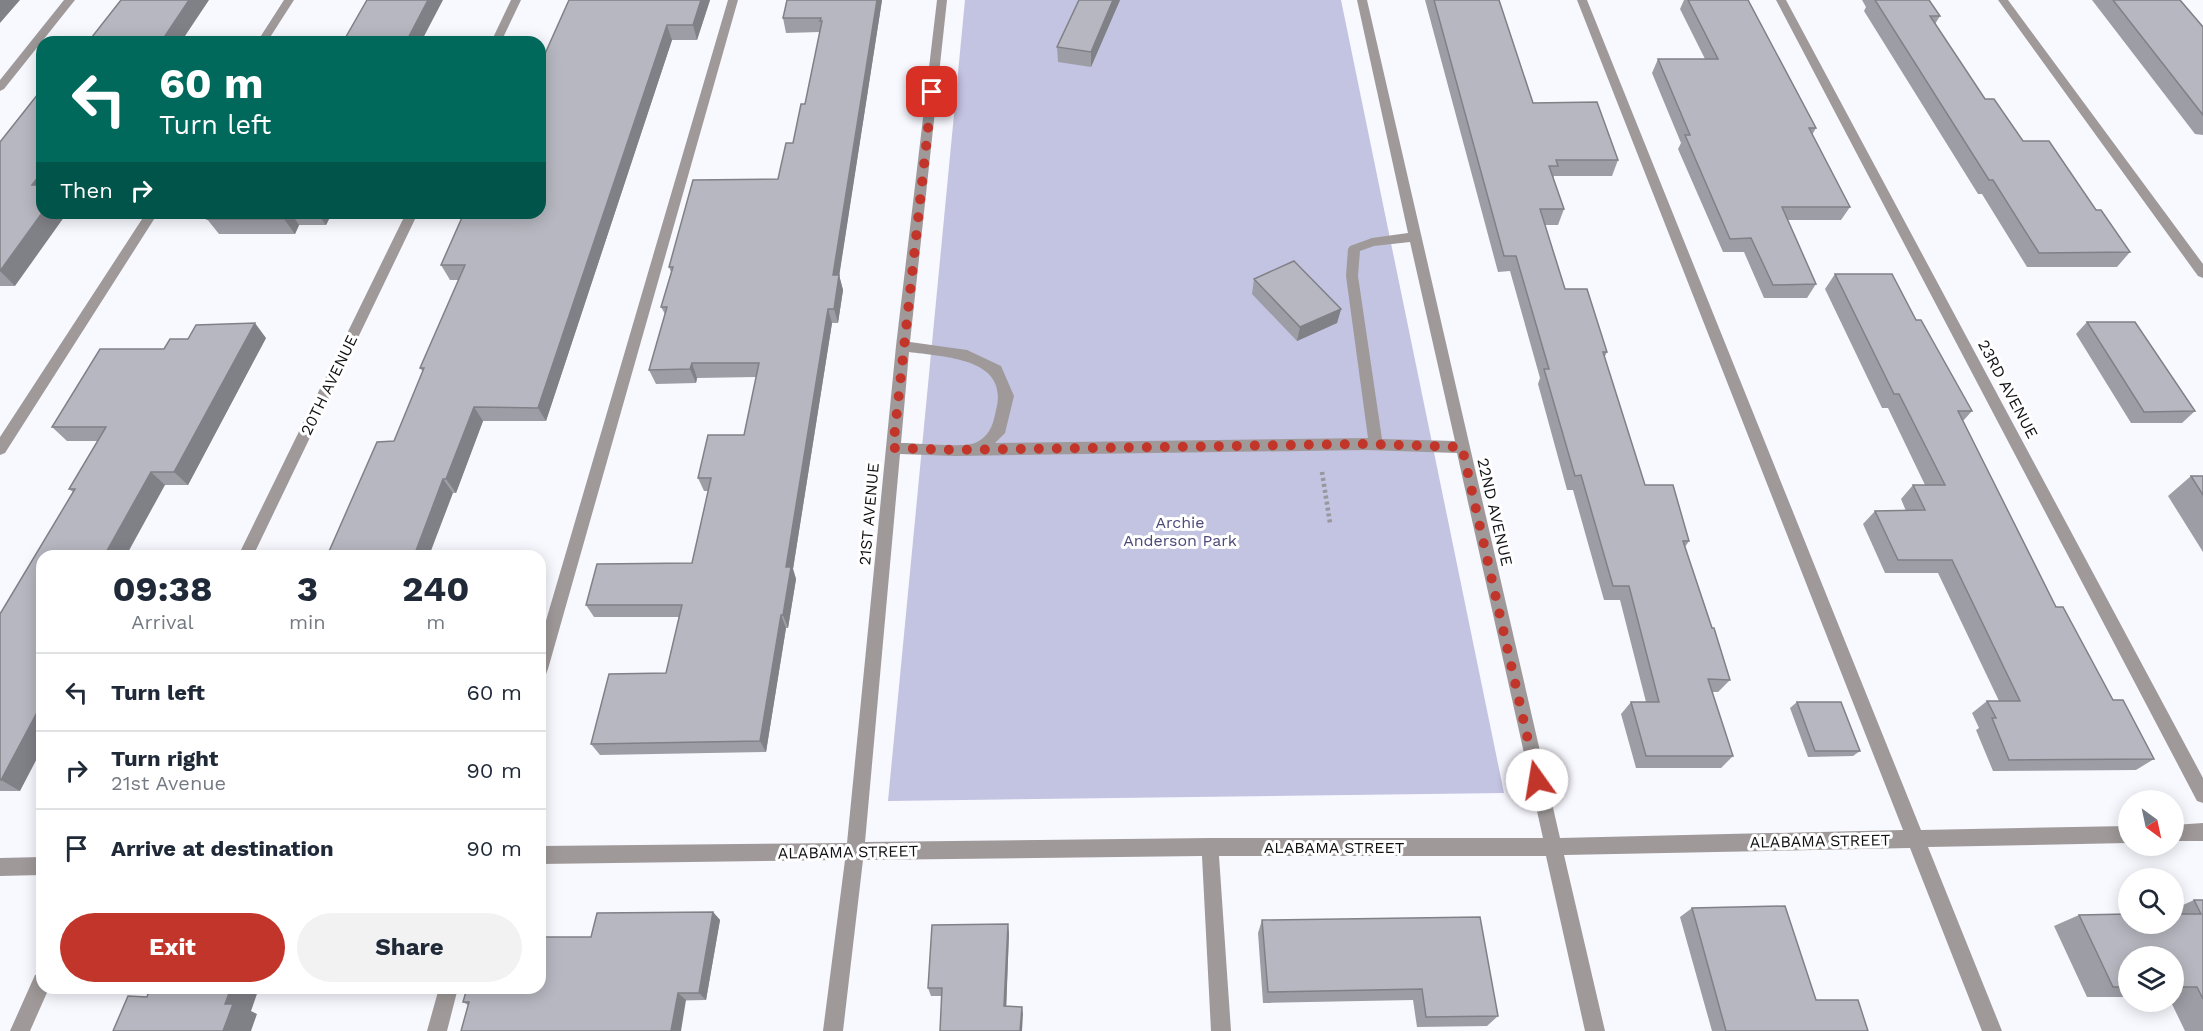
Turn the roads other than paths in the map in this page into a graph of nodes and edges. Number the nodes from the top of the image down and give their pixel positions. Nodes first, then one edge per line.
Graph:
1 (70, 0) edge
2 (289, 0) edge
3 (516, 0) edge
4 (733, 0) edge
5 (942, 0) edge
6 (1362, 0) edge
7 (1582, 0) edge
8 (1781, 0) edge
9 (2003, 0) edge
10 (41, 36) edge
11 (266, 36) edge
12 (499, 36) edge
13 (36, 42) edge
14 (0, 87) edge
15 (148, 219) edge
16 (409, 219) edge
17 (1414, 237) junction
18 (2203, 273) edge
19 (903, 346) junction
20 (1376, 444) junction
21 (1462, 447) junction
22 (893, 448) junction
23 (0, 449) edge
24 (977, 449) junction
25 (248, 550) edge
26 (546, 648) edge
27 (2203, 795) edge
28 (2203, 832) edge
29 (2184, 833) edge
30 (2118, 834) edge
31 (1914, 839) junction
32 (1210, 847) junction
33 (1552, 847) junction
34 (855, 852) junction
35 (546, 855) edge
36 (0, 867) edge
37 (36, 867) edge
38 (37, 994) edge
39 (447, 994) edge
40 (20, 1031) edge
41 (437, 1031) edge
42 (833, 1031) edge
43 (1221, 1031) edge
44 (1594, 1031) edge
45 (1992, 1031) edge

1 - 10 street
2 - 11 street
3 - 12 street
4 - 26 street
5 - 19 street, 21ST AVENUE
6 - 17 street, 22ND AVENUE
7 - 31 street
8 - 27 street, 23RD AVENUE
9 - 18 street
13 - 14 street
15 - 23 street
16 - 25 street, 20TH AVENUE
17 - 20 street
17 - 21 street, 22ND AVENUE
19 - 22 street, 21ST AVENUE
19 - 24 street
20 - 21 street
20 - 24 street
21 - 33 street, 22ND AVENUE
22 - 24 street
22 - 34 street, 21ST AVENUE
28 - 29 street
30 - 31 street, ALABAMA STREET
31 - 33 street, ALABAMA STREET
31 - 45 street
32 - 33 street, ALABAMA STREET
32 - 34 street, ALABAMA STREET
32 - 43 street
33 - 44 street, 22ND AVENUE
34 - 35 street, ALABAMA STREET
34 - 42 street, 21ST AVENUE
36 - 37 street
38 - 40 street
39 - 41 street

